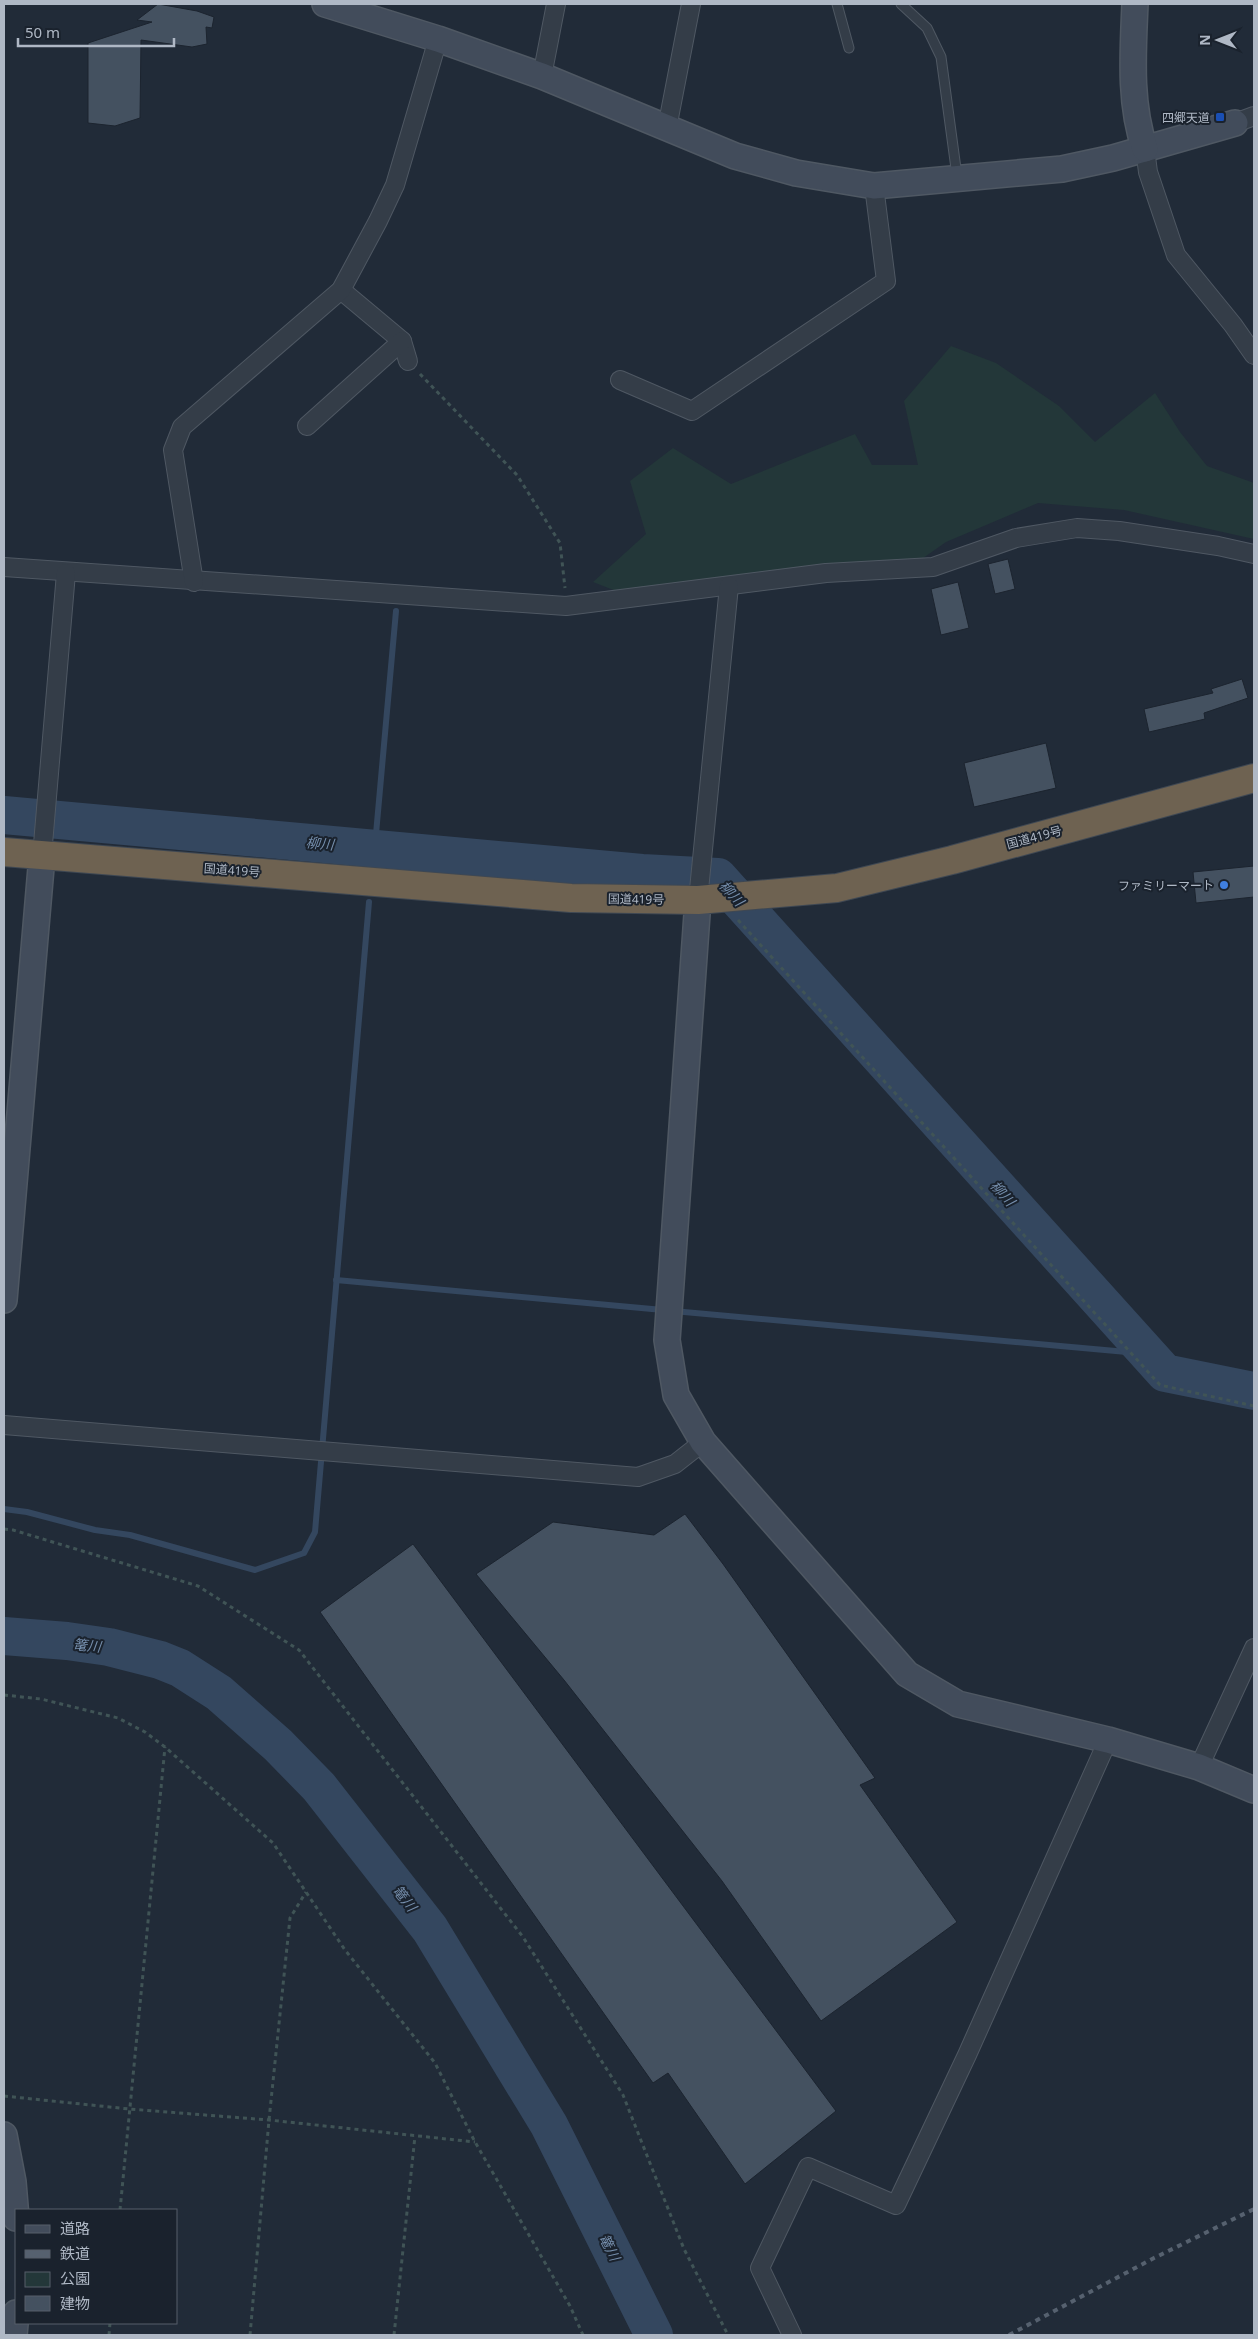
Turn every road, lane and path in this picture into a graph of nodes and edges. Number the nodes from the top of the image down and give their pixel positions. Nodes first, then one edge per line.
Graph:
1 (326, 4) edge
2 (556, 4) edge
3 (691, 4) edge
4 (837, 4) edge
5 (902, 4) edge
6 (1135, 4) edge
7 (438, 39) junction
8 (849, 48) dead end
9 (542, 76) junction
10 (1244, 120) edge
11 (667, 128) junction
12 (1145, 149) junction
13 (957, 179) junction
14 (874, 186) junction
15 (341, 290) junction
16 (402, 340) junction
17 (1254, 355) edge
18 (408, 361) joint
19 (620, 380) dead end
20 (308, 426) dead end
21 (1254, 554) edge
22 (4, 567) edge
23 (66, 573) junction
24 (194, 582) junction
25 (729, 586) junction
26 (566, 606) junction
27 (1254, 778) edge
28 (43, 846) junction
29 (4, 852) edge
30 (708, 899) junction
31 (4, 1300) edge
32 (1254, 1406) edge
33 (4, 1425) edge
34 (703, 1442) junction
35 (4, 1529) edge
36 (1254, 1648) edge
37 (4, 1695) edge
38 (1108, 1740) junction
39 (165, 1747) junction
40 (1199, 1767) junction
41 (1254, 1790) edge
42 (306, 1892) junction
43 (4, 2096) edge
44 (129, 2110) junction
45 (269, 2120) junction
46 (4, 2135) edge
47 (415, 2136) junction
48 (475, 2142) junction
49 (15, 2209) edge
50 (120, 2209) edge
51 (250, 2335) edge
52 (394, 2335) edge
53 (583, 2335) edge
54 (728, 2335) edge
55 (792, 2335) edge

1 - 7 street
2 - 9 street
3 - 11 street
4 - 8 lane
5 - 13 lane
6 - 12 street
7 - 9 street
7 - 15 street
9 - 11 street
10 - 12 street
11 - 14 street
12 - 13 street
12 - 17 street
13 - 14 street
14 - 19 street
15 - 16 street
15 - 24 street
16 - 18 street
16 - 20 street
18 - 26 path
21 - 25 street
22 - 23 street
23 - 24 street
23 - 28 street
24 - 26 street
25 - 26 street
25 - 30 street
27 - 30 highway, 国道419号
28 - 29 highway, 国道419号
28 - 30 highway, 国道419号
28 - 31 street
30 - 32 path
30 - 34 street
33 - 34 street
34 - 38 street
35 - 54 path
36 - 40 street
37 - 39 path
38 - 40 street
38 - 55 street
39 - 42 path
39 - 44 path
40 - 41 street
42 - 45 path
42 - 48 path
43 - 44 path
44 - 45 path
44 - 50 path
45 - 47 path
45 - 51 path
46 - 49 street
47 - 48 path
47 - 52 path
48 - 53 path

